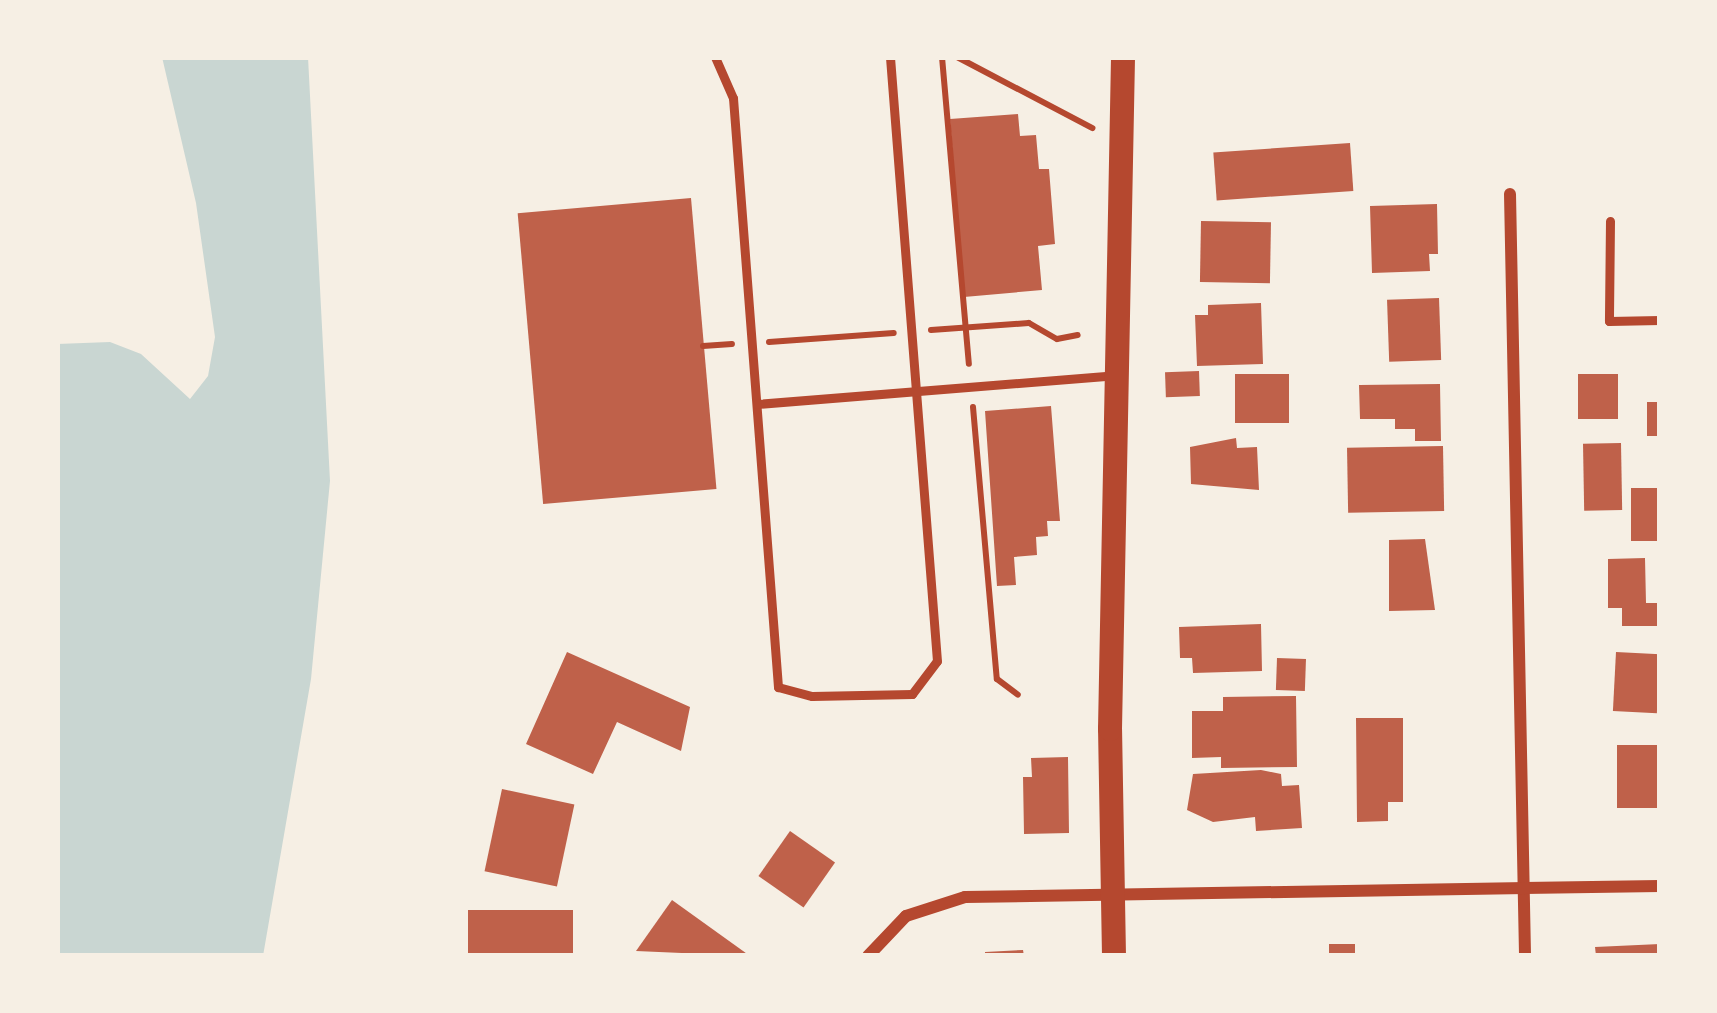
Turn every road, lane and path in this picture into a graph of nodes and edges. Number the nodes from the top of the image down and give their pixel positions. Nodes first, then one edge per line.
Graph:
1 (716, 57) edge
2 (890, 57) edge
3 (957, 57) edge
4 (1123, 57) edge
5 (1120, 137) junction
6 (1510, 194) dead end
7 (1610, 220) dead end
8 (1660, 320) edge
9 (1115, 376) junction
10 (915, 391) junction
11 (757, 404) junction
12 (1660, 886) edge
13 (1523, 889) junction
14 (1113, 894) junction
15 (868, 956) edge
16 (1114, 956) edge
17 (1525, 956) edge

1 - 11 lane
2 - 10 lane
3 - 5 path
4 - 5 main road
5 - 9 main road
6 - 13 street
7 - 8 lane
9 - 10 lane
9 - 14 main road
10 - 11 lane
10 - 11 lane
12 - 13 street
13 - 14 street
13 - 17 street
14 - 15 street
14 - 16 main road

